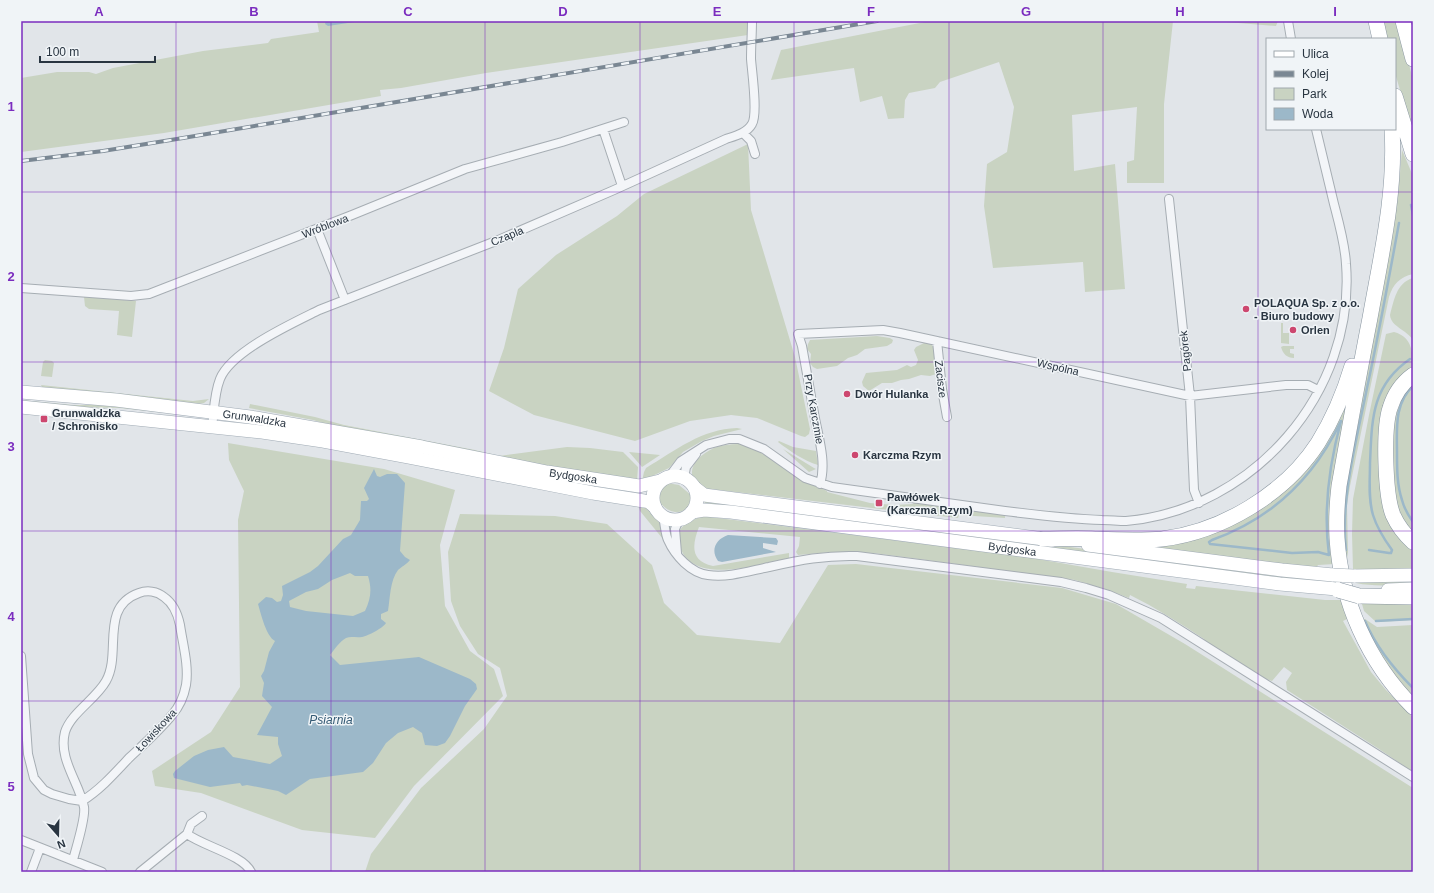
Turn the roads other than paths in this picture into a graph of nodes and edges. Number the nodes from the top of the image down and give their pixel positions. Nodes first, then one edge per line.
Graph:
1 (752, 21) edge
2 (1288, 21) edge
3 (1375, 21) edge
4 (1403, 21) edge
5 (1291, 38) edge
6 (1376, 38) edge
7 (1380, 38) edge
8 (1413, 59) edge
9 (1396, 99) edge
10 (624, 122) dead end
11 (603, 129) junction
12 (1316, 130) edge
13 (1392, 130) edge
14 (743, 133) junction
15 (755, 154) dead end
16 (1413, 154) edge
17 (622, 186) junction
18 (1169, 199) dead end
19 (317, 229) junction
20 (21, 288) edge
21 (345, 300) junction
22 (1370, 318) junction
23 (798, 334) joint
24 (937, 341) junction
25 (1413, 375) edge
26 (1318, 390) junction
27 (21, 392) edge
28 (1190, 396) junction
29 (21, 407) edge
30 (214, 412) junction
31 (947, 417) dead end
32 (212, 427) junction
33 (698, 451) junction
34 (484, 466) junction
35 (684, 478) junction
36 (664, 479) junction
37 (820, 484) junction
38 (695, 488) junction
39 (1199, 503) junction
40 (659, 512) junction
41 (692, 512) junction
42 (680, 520) junction
43 (1043, 539) junction
44 (1413, 542) edge
45 (677, 554) junction
46 (1413, 575) edge
47 (1335, 586) junction
48 (1413, 589) edge
49 (1359, 593) junction
50 (1413, 597) edge
51 (21, 656) edge
52 (1413, 707) edge
53 (1413, 777) edge
54 (82, 800) junction
55 (202, 816) dead end
56 (187, 834) junction
57 (21, 840) edge
58 (40, 848) junction
59 (73, 860) junction
60 (31, 872) edge
61 (102, 872) edge
62 (140, 872) edge
63 (251, 872) edge

1 - 14 street
2 - 5 street
3 - 6 highway
3 - 7 highway
4 - 8 highway
9 - 16 highway
10 - 11 street, Wróblowa
11 - 17 street
11 - 19 street, Wróblowa
12 - 26 street
13 - 22 highway
14 - 15 street
14 - 17 street, Czapla
17 - 21 street, Czapla
18 - 28 street, Pagórek
19 - 20 street, Wróblowa
19 - 21 street
21 - 30 street, Czapla
22 - 43 highway
22 - 52 highway
23 - 24 street, Wspólna
23 - 37 street, Przy Karczmie
24 - 28 street, Wspólna
24 - 31 street, Zacisze
25 - 44 highway
26 - 28 street, Wspólna
26 - 39 street
27 - 30 main road, Grunwaldzka
28 - 39 street, Pagórek
29 - 32 main road, Grunwaldzka
30 - 32 street, Czapla
30 - 34 main road, Grunwaldzka
32 - 34 main road, Grunwaldzka
33 - 35 street
33 - 36 street
33 - 37 street
34 - 36 main road, Bydgoska
34 - 40 main road, Bydgoska
35 - 36 main road
35 - 38 main road
36 - 40 main road
37 - 39 street
38 - 41 main road
38 - 43 main road, Bydgoska
40 - 42 main road
40 - 45 street
41 - 42 main road
41 - 47 main road, Bydgoska
42 - 45 street
43 - 47 main road, Bydgoska
45 - 53 street
46 - 47 main road, bridge
47 - 49 highway, bridge
48 - 49 main road
49 - 50 highway
51 - 54 street
54 - 54 street, Łowiskowa
54 - 59 street, Łowiskowa
55 - 56 street
56 - 62 street
56 - 63 street
57 - 58 street
58 - 59 street
58 - 60 street
59 - 61 street

